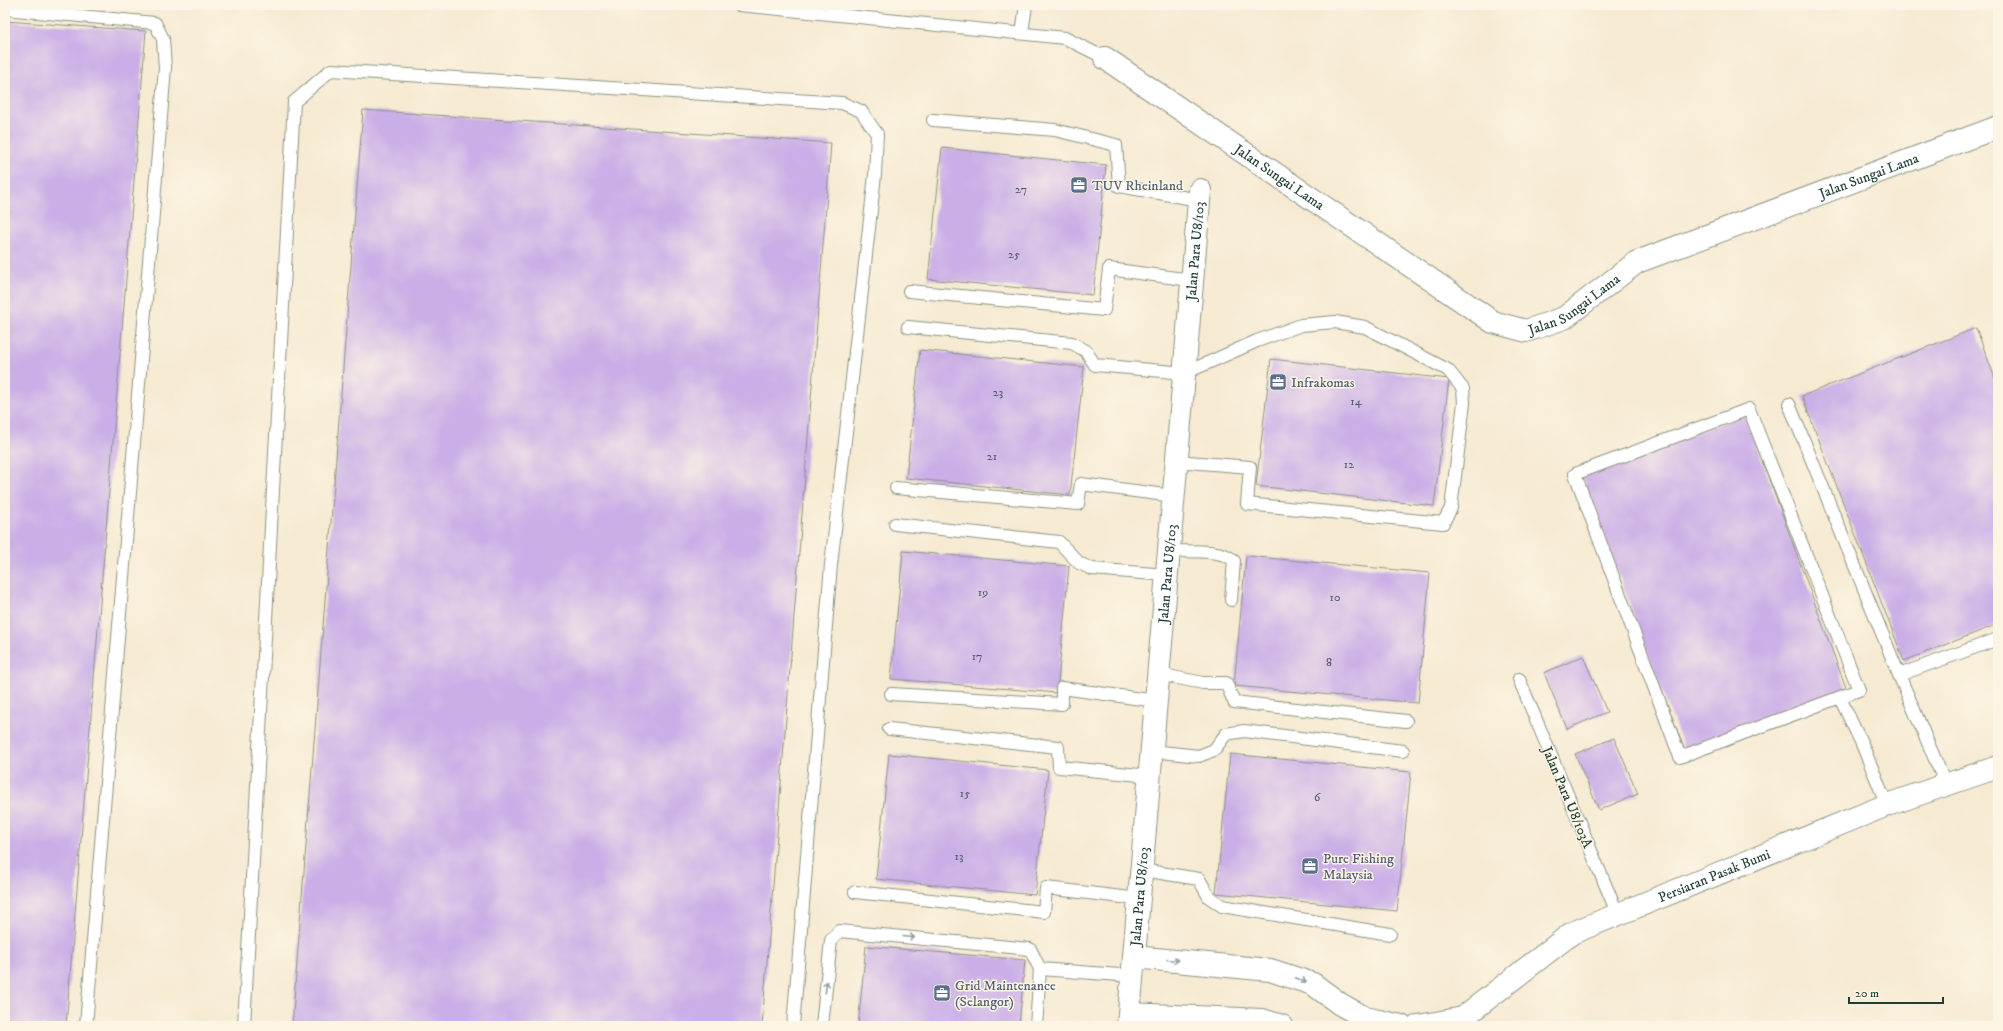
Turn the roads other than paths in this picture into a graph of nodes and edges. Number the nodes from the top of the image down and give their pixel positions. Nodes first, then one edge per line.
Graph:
1 (739, 5) edge
2 (1026, 5) edge
3 (5, 9) edge
4 (1022, 33) junction
5 (1105, 58) joint
6 (933, 120) dead end
7 (1998, 127) edge
8 (1199, 195) joint
9 (1191, 280) junction
10 (909, 291) dead end
11 (908, 327) dead end
12 (1185, 373) junction
13 (1789, 404) dead end
14 (1176, 461) junction
15 (896, 488) dead end
16 (1173, 496) junction
17 (894, 524) dead end
18 (1169, 551) junction
19 (1167, 575) junction
20 (1231, 600) dead end
21 (1998, 639) edge
22 (1158, 674) junction
23 (1899, 675) junction
24 (1519, 679) dead end
25 (892, 694) dead end
26 (1840, 698) junction
27 (1156, 701) junction
28 (1406, 721) dead end
29 (889, 729) dead end
30 (1152, 751) junction
31 (1403, 751) dead end
32 (1998, 767) edge
33 (1150, 776) junction
34 (1946, 785) junction
35 (1887, 805) junction
36 (1142, 870) junction
37 (855, 892) dead end
38 (1139, 899) junction
39 (1618, 915) junction
40 (1390, 934) dead end
41 (1133, 966) junction
42 (1040, 970) junction
43 (1129, 1020) edge
44 (1455, 1023) edge
45 (86, 1026) edge
46 (244, 1026) edge
47 (793, 1026) edge
48 (822, 1026) edge
49 (1036, 1026) edge
50 (1282, 1026) edge
51 (1401, 1026) edge
52 (1418, 1026) edge

1 - 4 lane
2 - 4 lane
3 - 45 lane
4 - 5 lane
5 - 7 street, Jalan Sungai Lama
6 - 8 lane
8 - 9 street, Jalan Para U8/103
9 - 10 lane
9 - 12 street, Jalan Para U8/103
11 - 12 lane
12 - 14 street, Jalan Para U8/103
12 - 14 lane
13 - 23 lane
14 - 16 street, Jalan Para U8/103
15 - 16 lane
16 - 18 street, Jalan Para U8/103
17 - 19 lane
18 - 19 street, Jalan Para U8/103
18 - 20 lane
19 - 22 street, Jalan Para U8/103
21 - 23 lane
22 - 27 street, Jalan Para U8/103
22 - 28 lane
23 - 34 lane
24 - 39 lane, Jalan Para U8/103A
25 - 27 lane
26 - 26 lane
26 - 35 lane
27 - 30 street, Jalan Para U8/103
29 - 33 lane
30 - 31 lane
30 - 33 street, Jalan Para U8/103
32 - 34 street, Persiaran Pasak Bumi
33 - 36 street, Jalan Para U8/103
34 - 35 street, Persiaran Pasak Bumi
35 - 39 street, Persiaran Pasak Bumi
36 - 38 street, Jalan Para U8/103
36 - 40 lane
37 - 38 lane
38 - 41 street, Jalan Para U8/103
39 - 44 street, Persiaran Pasak Bumi
41 - 42 lane
41 - 43 street, Jalan Para U8/103
41 -> 51 street, Jalan Para U8/103
48 -> 42 lane
42 - 49 lane
43 - 50 street, Jalan Para U8/103
44 - 52 street
46 - 47 lane

